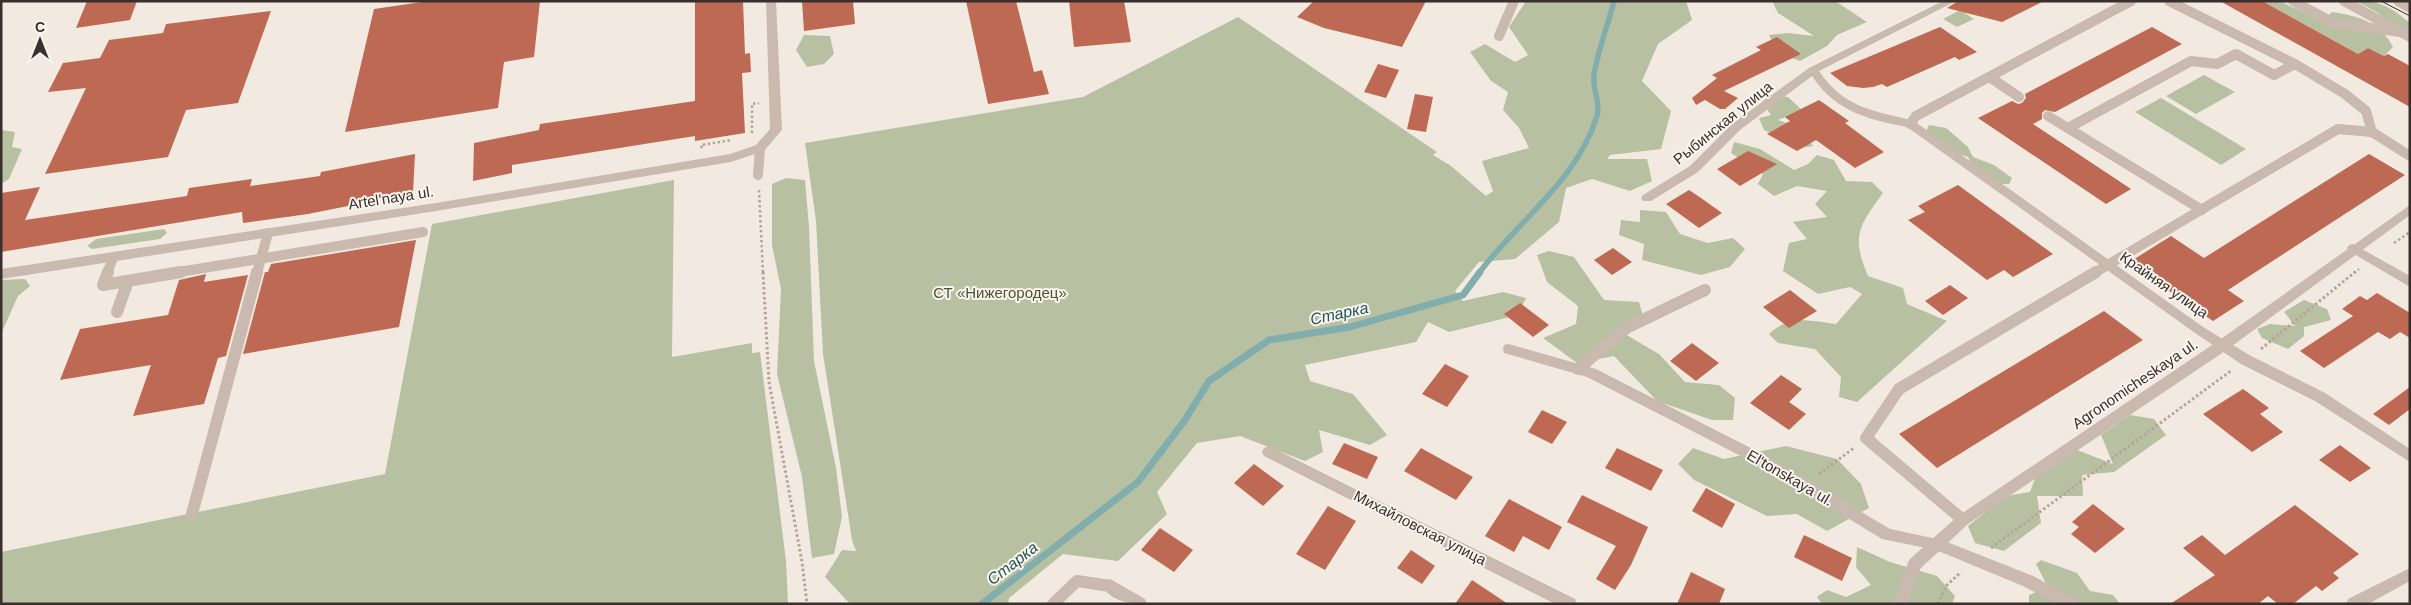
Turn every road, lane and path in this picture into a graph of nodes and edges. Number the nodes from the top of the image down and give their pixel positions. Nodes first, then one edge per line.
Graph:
1 (771, 1) edge
2 (1514, 1) edge
3 (1952, 1) edge
4 (2131, 1) edge
5 (2169, 1) edge
6 (2293, 1) edge
7 (2344, 1) edge
8 (2398, 1) edge
9 (2410, 8) edge
10 (2405, 35) edge
11 (1499, 36) dead end
12 (2295, 64) junction
13 (1813, 70) junction
14 (1990, 78) junction
15 (2019, 97) dead end
16 (752, 104) dead end
17 (2048, 116) dead end
18 (1910, 124) junction
19 (2068, 128) junction
20 (2372, 132) junction
21 (752, 137) dead end
22 (735, 140) dead end
23 (760, 148) junction
24 (702, 154) dead end
25 (2410, 156) edge
26 (758, 174) joint
27 (1646, 198) dead end
28 (2410, 209) edge
29 (2202, 210) junction
30 (423, 232) dead end
31 (2410, 232) edge
32 (268, 233) junction
33 (2353, 248) junction
34 (113, 258) junction
35 (261, 259) junction
36 (2371, 259) junction
37 (2108, 266) junction
38 (1, 274) edge
39 (128, 281) junction
40 (2410, 282) edge
41 (1705, 290) dead end
42 (117, 312) dead end
43 (2223, 344) junction
44 (1510, 349) dead end
45 (2246, 360) junction
46 (1578, 369) junction
47 (1866, 438) junction
48 (1269, 452) dead end
49 (2410, 456) edge
50 (1804, 485) junction
51 (192, 514) dead end
52 (1963, 520) junction
53 (1937, 544) junction
54 (1975, 560) junction
55 (2410, 574) edge
56 (1110, 586) joint
57 (807, 604) edge
58 (1053, 604) edge
59 (1140, 604) edge
60 (1570, 604) edge
61 (1900, 604) edge
62 (1938, 604) edge
63 (2072, 604) edge
64 (2353, 604) edge

1 - 23 street, Artel'naya ul.
2 - 11 lane
3 - 13 street, Рыбинская улица
4 - 14 lane
5 - 12 lane
6 - 10 lane
7 - 10 lane
8 - 9 lane
12 - 19 lane
12 - 20 lane
13 - 18 street
13 - 27 street, Рыбинская улица
14 - 15 lane
14 - 18 lane
16 - 21 path
17 - 19 lane
18 - 37 street, Крайняя улица
19 - 29 lane
20 - 25 lane
20 - 29 lane
22 - 24 path
23 - 26 lane
23 - 32 street, Artel'naya ul.
26 - 57 path
28 - 33 street, Agronomicheskaya ul.
29 - 37 lane
30 - 35 lane
31 - 36 path
32 - 34 street, Artel'naya ul.
32 - 35 lane
33 - 36 street
33 - 43 street, Agronomicheskaya ul.
34 - 38 street, Artel'naya ul.
34 - 39 lane
35 - 39 lane
35 - 51 lane
36 - 40 street
36 - 45 path
37 - 43 street, Крайняя улица
37 - 47 lane
39 - 42 lane
41 - 46 lane
43 - 45 street, Крайняя улица
43 - 52 street, Agronomicheskaya ul.
44 - 46 street, El'tonskaya ul.
45 - 49 street, Крайняя улица
45 - 54 path
46 - 50 street, El'tonskaya ul.
47 - 50 path
47 - 52 lane
48 - 60 street, Михайловская улица
50 - 53 street, El'tonskaya ul.
52 - 53 street, Agronomicheskaya ul.
53 - 54 street, El'tonskaya ul.
53 - 61 street, Agronomicheskaya ul.
54 - 62 path
54 - 63 street, El'tonskaya ul.
55 - 64 street
56 - 58 lane
56 - 59 street

